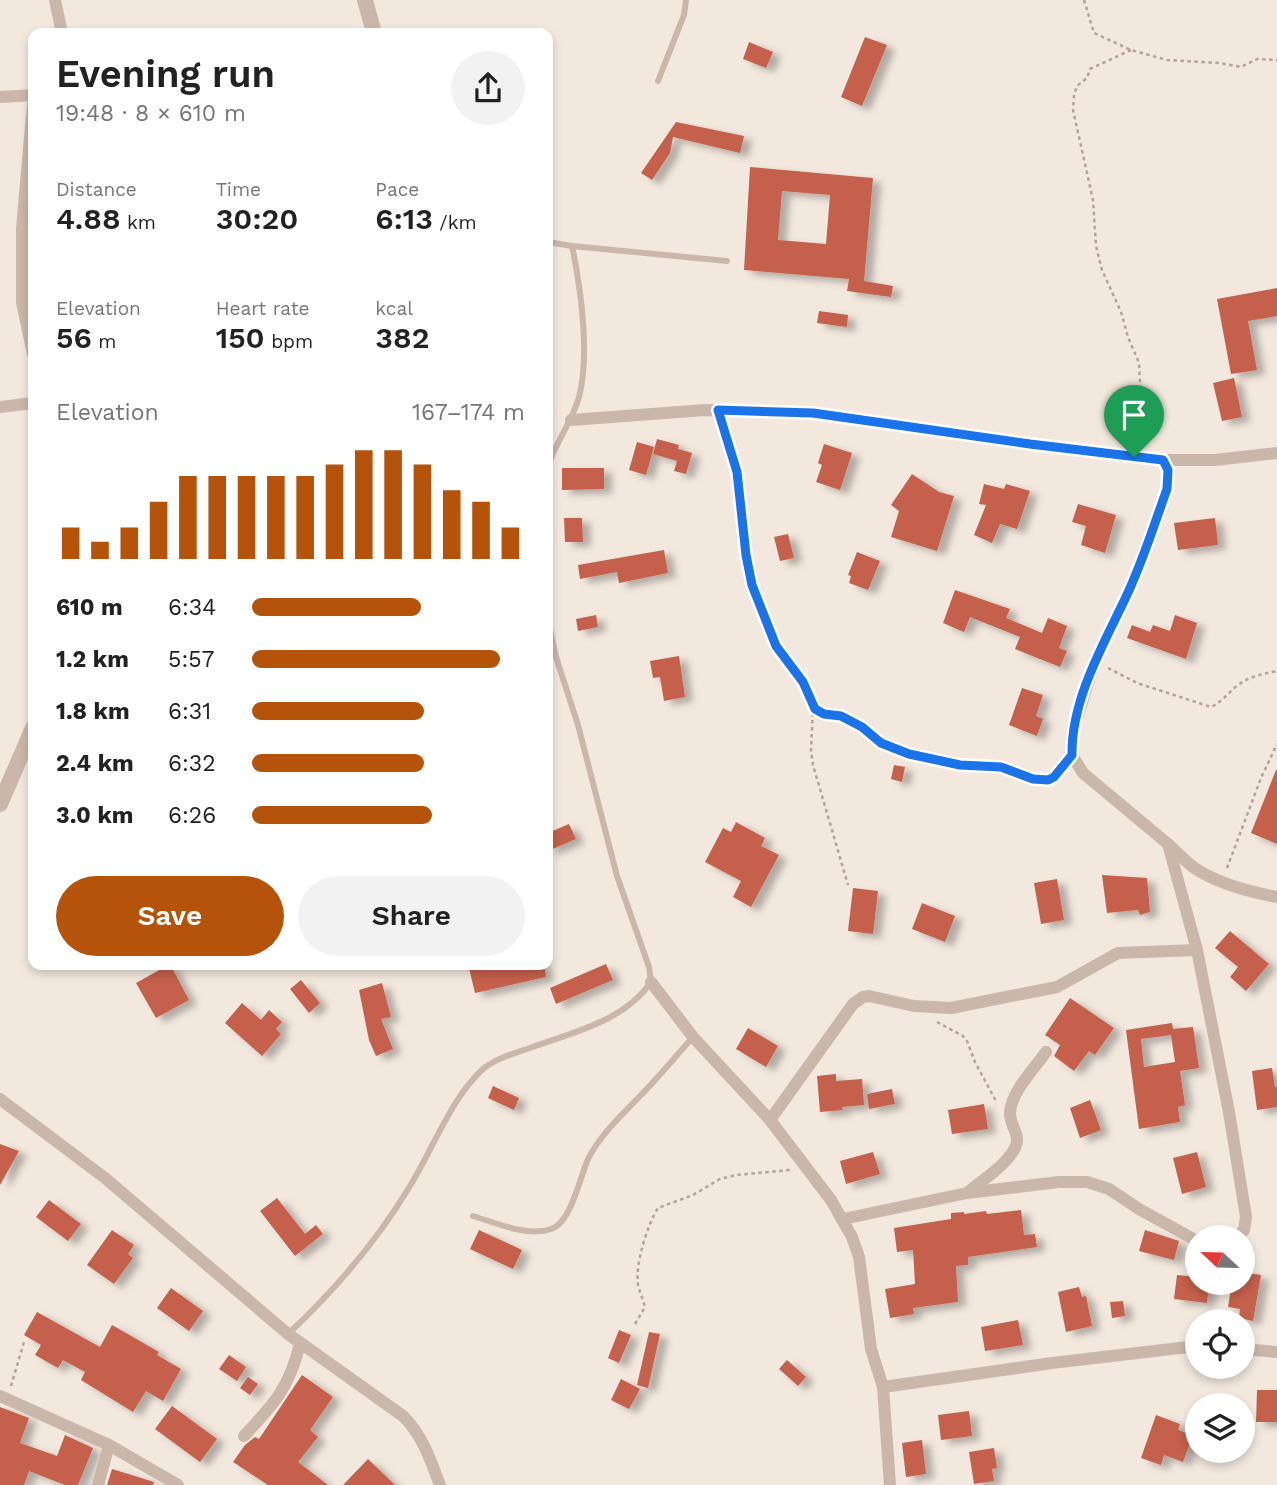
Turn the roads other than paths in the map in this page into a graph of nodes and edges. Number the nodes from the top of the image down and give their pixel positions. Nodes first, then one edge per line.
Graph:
1 (55, 0) edge
2 (365, 0) edge
3 (685, 0) edge
4 (61, 28) edge
5 (373, 28) edge
6 (658, 81) dead end
7 (28, 95) edge
8 (0, 97) edge
9 (28, 230) edge
10 (553, 243) edge
11 (572, 246) junction
12 (727, 261) dead end
13 (28, 330) edge
14 (28, 404) edge
15 (0, 407) edge
16 (571, 420) junction
17 (553, 450) edge
18 (1277, 453) edge
19 (1163, 460) junction
20 (553, 643) edge
21 (28, 740) edge
22 (0, 804) edge
23 (1168, 844) junction
24 (1277, 897) edge
25 (1197, 950) junction
26 (651, 982) junction
27 (693, 1037) junction
28 (1046, 1052) dead end
29 (0, 1099) edge
30 (770, 1120) junction
31 (967, 1193) junction
32 (473, 1216) dead end
33 (843, 1219) junction
34 (1245, 1225) edge
35 (1185, 1234) edge
36 (288, 1334) junction
37 (300, 1343) junction
38 (1185, 1347) edge
39 (1255, 1350) edge
40 (1277, 1352) edge
41 (883, 1387) junction
42 (3, 1397) edge
43 (244, 1436) dead end
44 (109, 1445) junction
45 (98, 1485) edge
46 (178, 1485) edge
47 (440, 1485) edge
48 (890, 1485) edge

1 - 4 street
2 - 5 street
3 - 6 lane
7 - 8 street
9 - 13 street
10 - 11 lane
11 - 12 lane
11 - 16 lane
14 - 15 street
16 - 17 lane
16 - 19 street
18 - 19 street
19 - 23 street
20 - 26 lane
21 - 22 street
23 - 24 street
23 - 25 street
25 - 30 street
25 - 34 street
26 - 27 street
26 - 36 lane
27 - 30 street
27 - 32 lane
28 - 31 street
29 - 36 street
30 - 33 street
31 - 33 street
31 - 35 street
33 - 41 street
36 - 37 street
37 - 43 street
37 - 47 street
38 - 41 street
39 - 40 street
41 - 48 street
42 - 44 street
44 - 45 street
44 - 46 street

